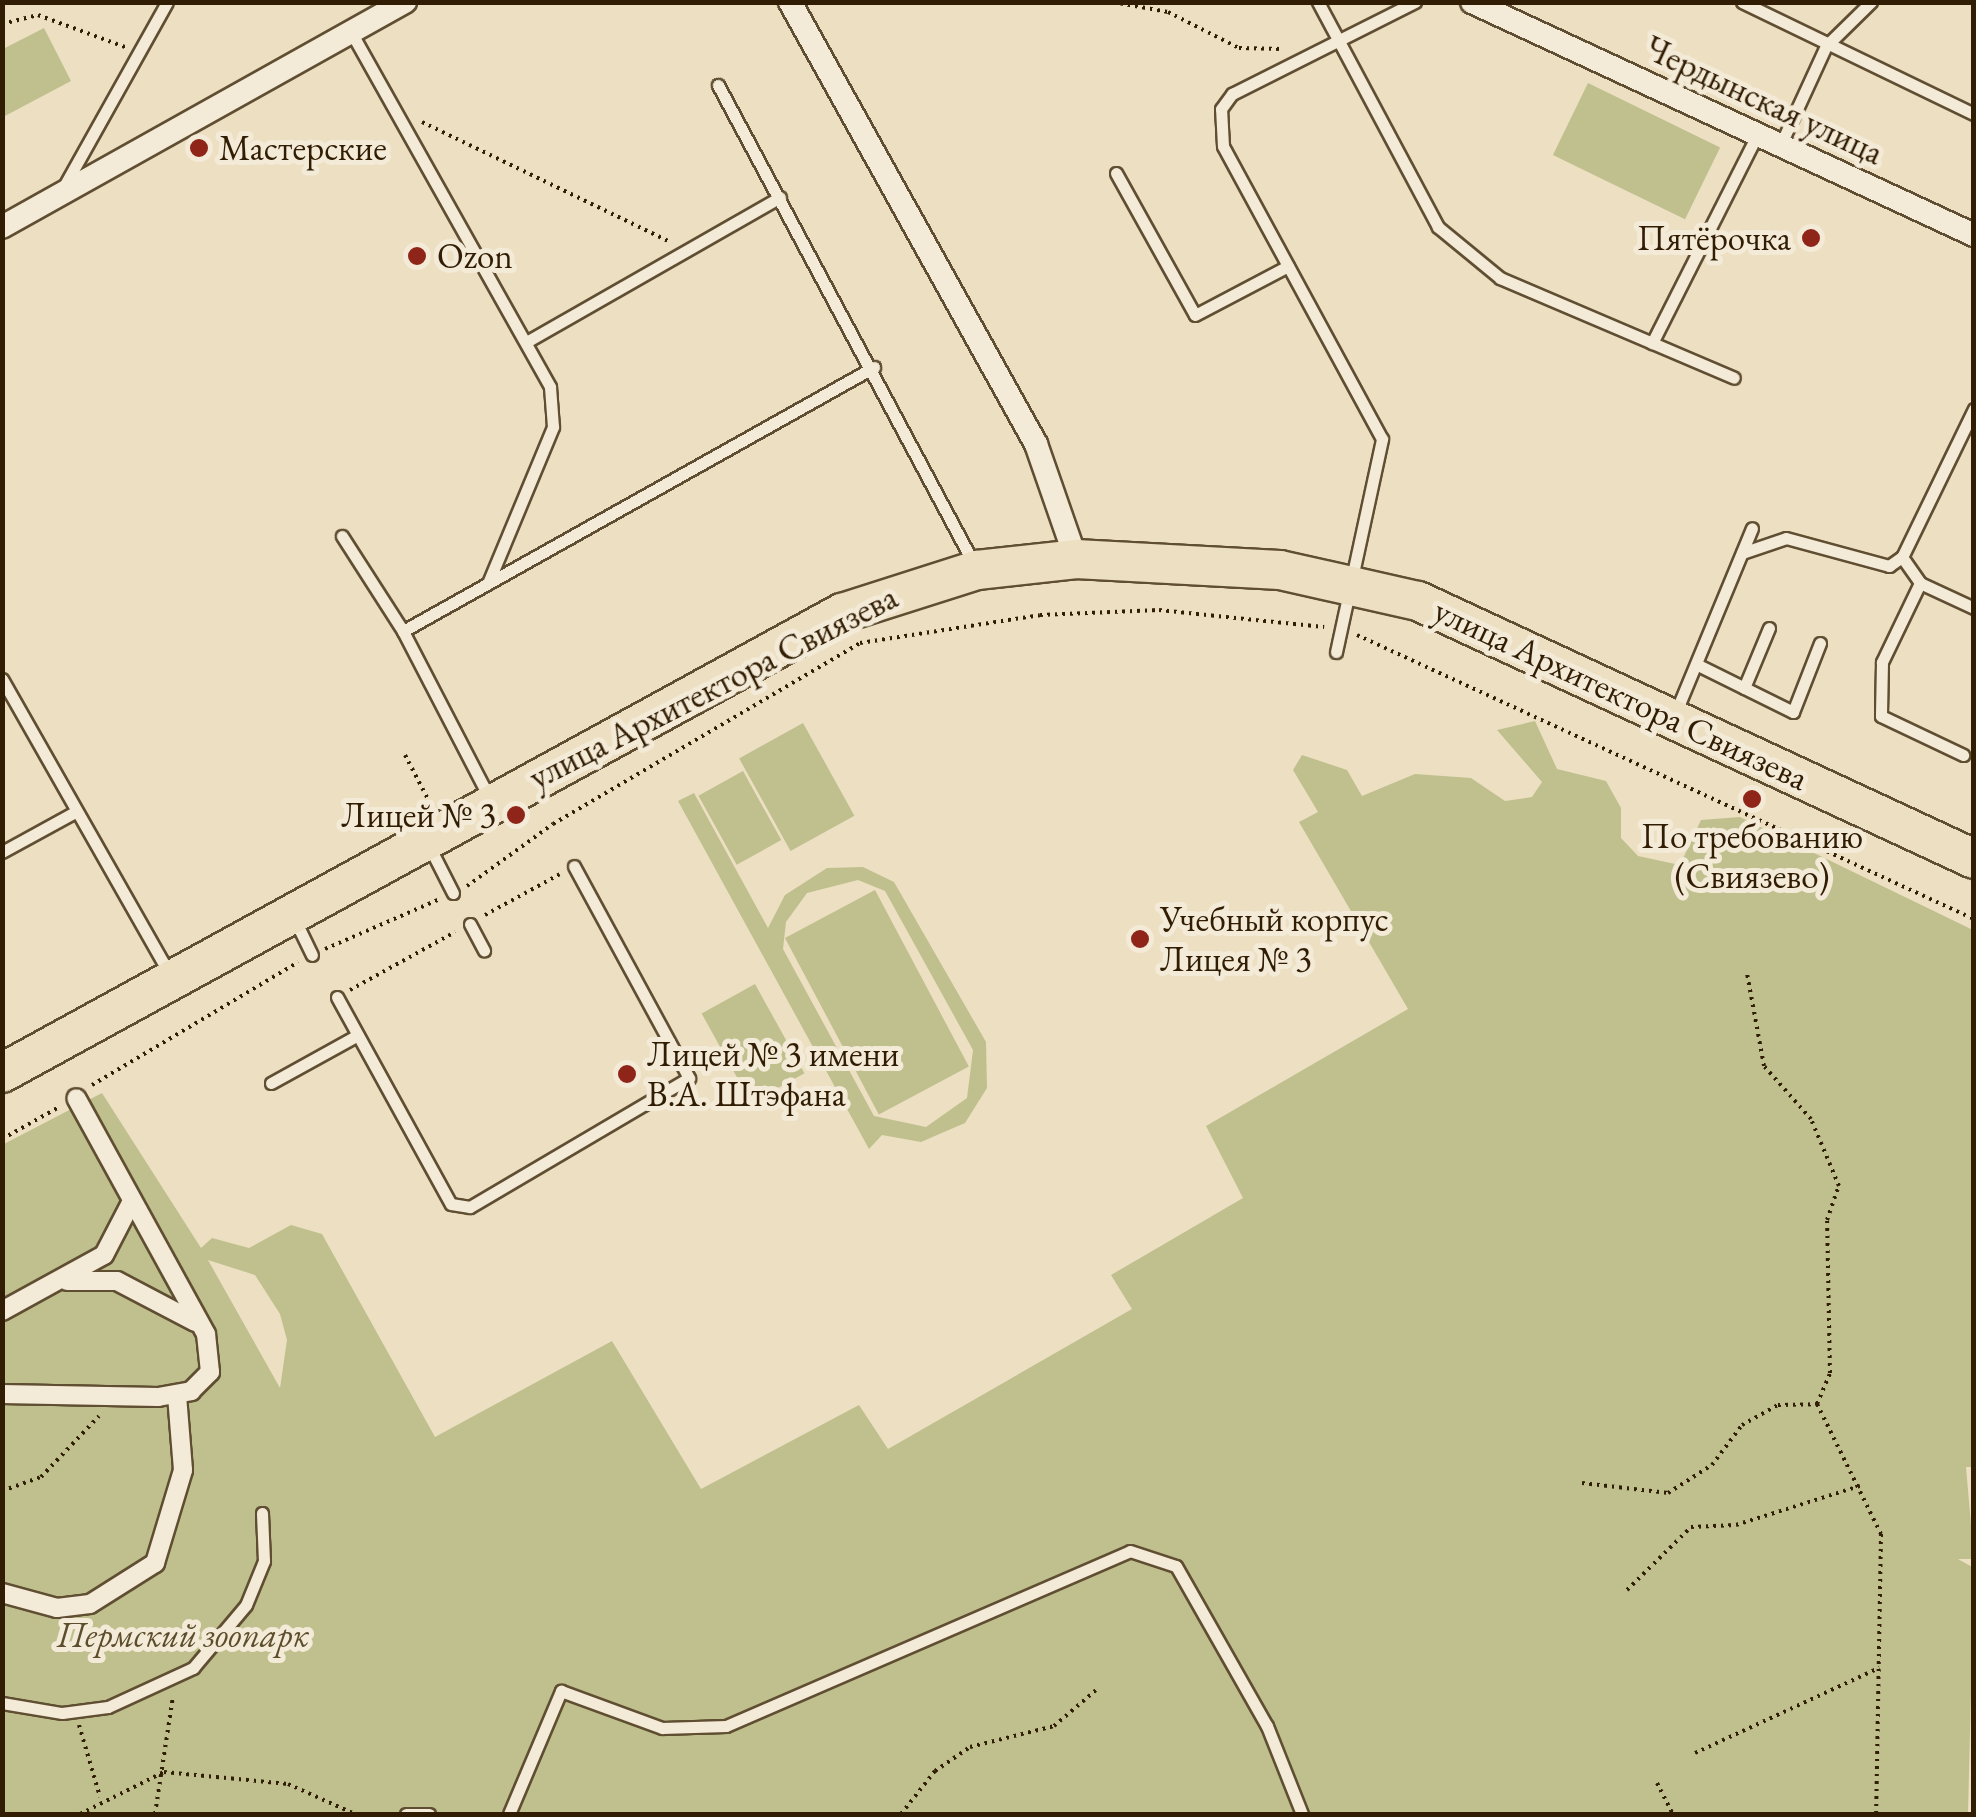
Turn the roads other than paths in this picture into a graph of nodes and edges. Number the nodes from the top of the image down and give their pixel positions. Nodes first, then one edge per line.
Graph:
1 (168, 2) edge
2 (405, 2) edge
3 (790, 2) edge
4 (1318, 2) edge
5 (1415, 2) edge
6 (1472, 2) edge
7 (1742, 2) edge
8 (1871, 2) edge
9 (351, 32) junction
10 (1338, 39) junction
11 (1826, 46) junction
12 (718, 85) dead end
13 (1974, 114) edge
14 (1757, 135) junction
15 (1780, 146) junction
16 (1116, 174) dead end
17 (59, 196) junction
18 (780, 197) junction
19 (2, 227) edge
20 (1974, 235) edge
21 (1288, 266) junction
22 (528, 341) junction
23 (1652, 343) junction
24 (874, 366) junction
25 (1734, 378) dead end
26 (1974, 409) edge
27 (1752, 528) dead end
28 (342, 536) dead end
29 (1742, 553) junction
30 (1076, 558) junction
31 (1902, 558) junction
32 (977, 570) junction
33 (488, 582) junction
34 (1354, 582) junction
35 (1920, 582) junction
36 (1974, 608) edge
37 (1770, 628) dead end
38 (403, 630) junction
39 (1820, 643) dead end
40 (1336, 652) dead end
41 (1698, 665) junction
42 (2, 679) edge
43 (1744, 688) junction
44 (1675, 714) junction
45 (1964, 755) dead end
46 (492, 803) junction
47 (74, 812) junction
48 (430, 826) junction
49 (2, 852) edge
50 (1974, 859) edge
51 (574, 866) dead end
52 (453, 894) road end
53 (292, 914) junction
54 (470, 924) dead end
55 (484, 950) dead end
56 (312, 955) road end
57 (173, 980) junction
58 (337, 998) dead end
59 (358, 1035) junction
60 (2, 1073) edge
61 (271, 1083) dead end
62 (76, 1098) road end
63 (131, 1203) junction
64 (52, 1284) junction
65 (2, 1312) edge
66 (200, 1326) junction
67 (2, 1394) edge
68 (177, 1395) junction
69 (262, 1513) dead end
70 (2, 1593) edge
71 (2, 1703) edge
72 (406, 1814) edge
73 (429, 1814) edge
74 (508, 1814) edge
75 (1302, 1814) edge

1 - 17 lane
2 - 9 street
3 - 30 street
4 - 10 lane
5 - 10 lane
6 - 14 street, Чердынская улица
7 - 11 lane
8 - 11 lane
9 - 17 street
9 - 22 lane
10 - 21 lane
10 - 23 lane
11 - 13 lane
11 - 15 lane
12 - 18 lane
14 - 15 street, Чердынская улица
14 - 23 lane
15 - 20 street, Чердынская улица
16 - 21 lane
17 - 19 street
18 - 22 lane
18 - 24 lane
21 - 34 lane
22 - 33 lane
23 - 25 lane
24 - 32 lane
24 - 33 lane
26 - 31 lane
27 - 29 lane
28 - 38 lane
29 - 31 lane
29 - 41 lane
30 - 32 main road, улица Архитектора Свиязева
30 - 34 main road, улица Архитектора Свиязева
31 - 35 lane
32 - 46 main road, улица Архитектора Свиязева
33 - 38 lane
34 - 40 lane
34 - 44 main road, улица Архитектора Свиязева
35 - 36 lane
35 - 45 lane
37 - 43 lane
38 - 46 lane
39 - 43 lane
41 - 43 lane
41 - 44 lane
42 - 47 lane
44 - 50 main road, улица Архитектора Свиязева
46 - 48 main road, улица Архитектора Свиязева
47 - 49 lane
47 - 57 lane
48 - 52 lane
48 - 53 main road, улица Архитектора Свиязева
51 - 59 lane
53 - 56 lane
53 - 57 main road, улица Архитектора Свиязева
54 - 55 lane
57 - 60 main road, улица Архитектора Свиязева
58 - 59 lane
59 - 61 lane
62 - 63 street
63 - 64 street
63 - 66 street
64 - 65 street
64 - 66 street
66 - 68 street
67 - 68 street
68 - 70 street
69 - 71 lane
72 - 73 lane
74 - 75 lane

